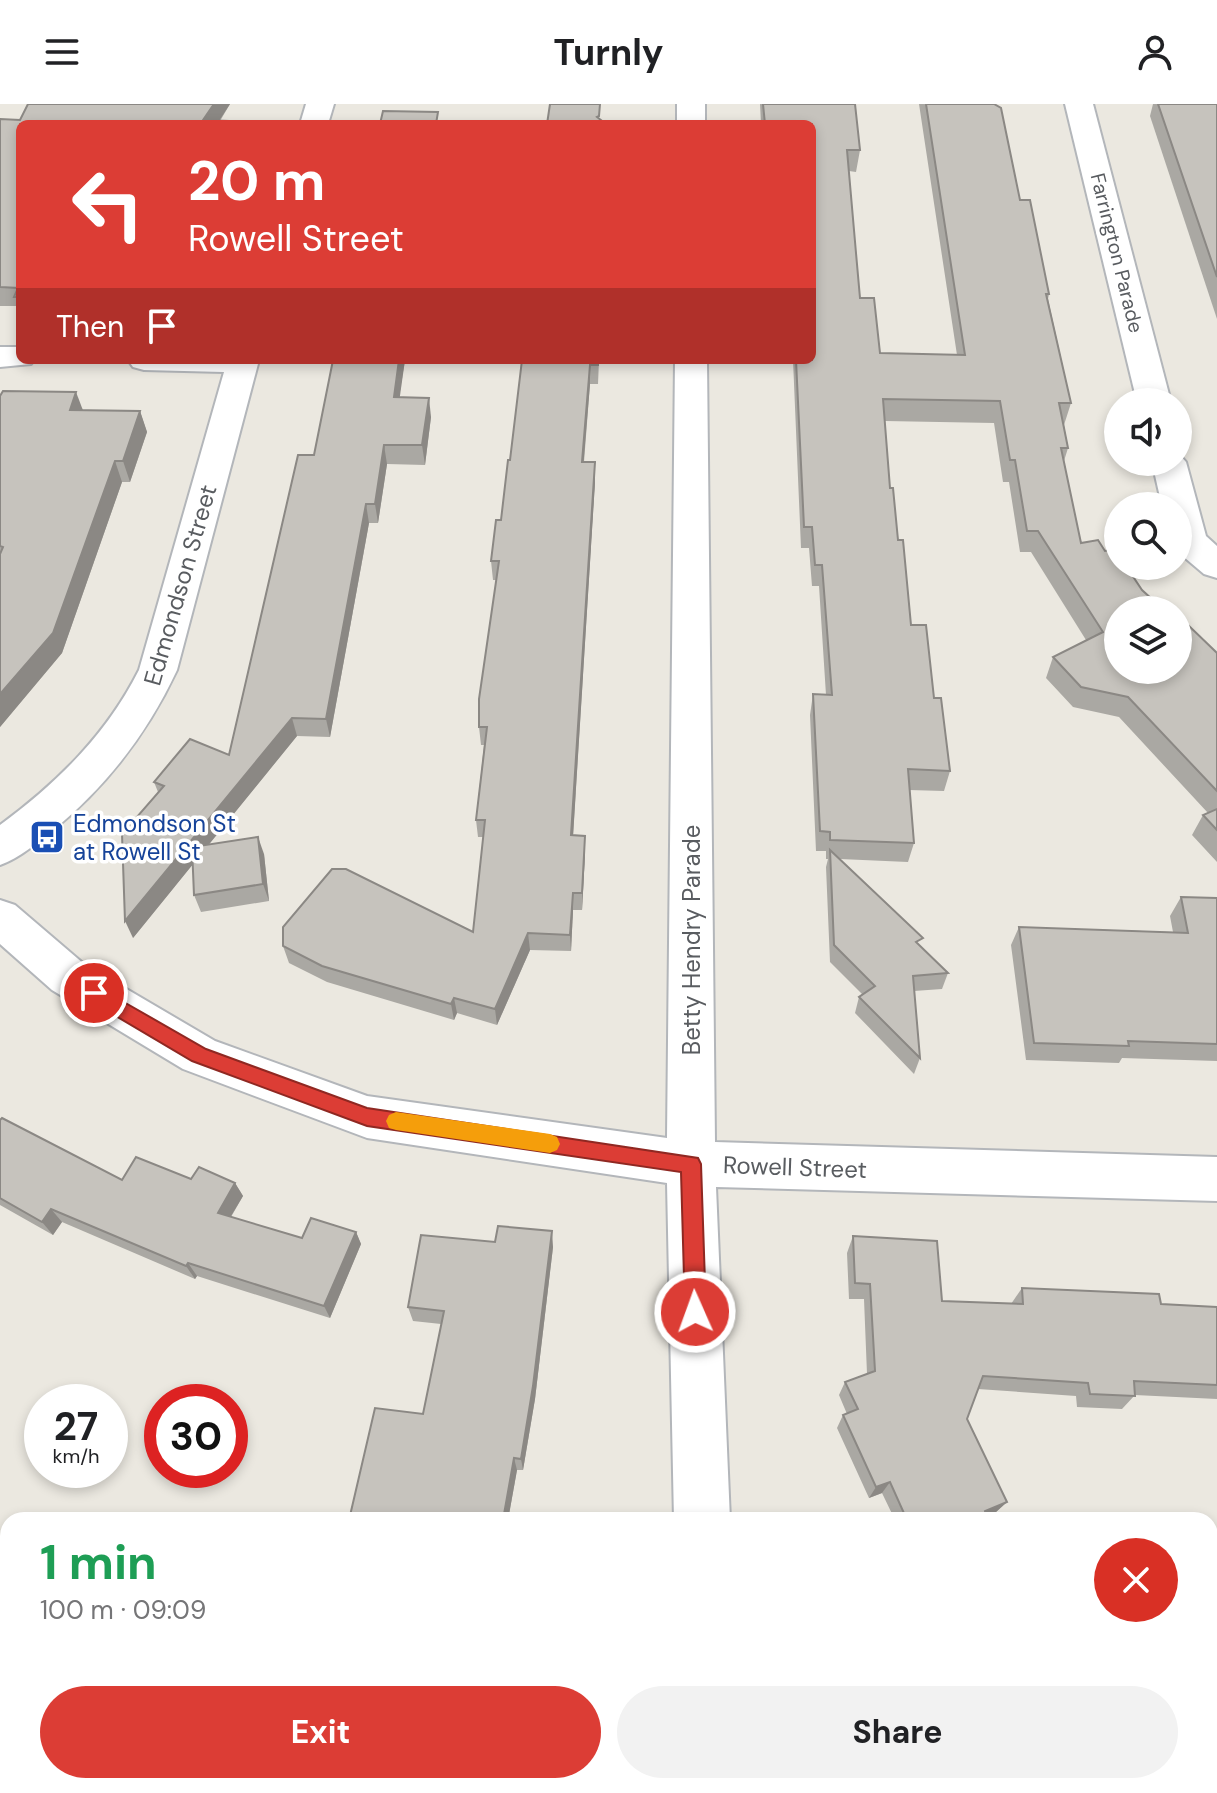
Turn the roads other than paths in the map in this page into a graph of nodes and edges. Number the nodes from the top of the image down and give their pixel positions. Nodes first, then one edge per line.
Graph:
1 (1079, 104) edge
2 (241, 364) edge
3 (691, 364) edge
4 (1150, 388) edge
5 (1172, 476) edge
6 (1217, 565) edge
7 (0, 848) edge
8 (0, 918) edge
9 (691, 1164) junction
10 (1217, 1179) edge
11 (702, 1512) edge

1 - 4 street, Farrington Parade
2 - 7 street, Edmondson Street
3 - 9 street, Betty Hendry Parade
5 - 6 street
8 - 9 street, Rowell Street
9 - 10 street, Rowell Street
9 - 11 street, Betty Hendry Parade

